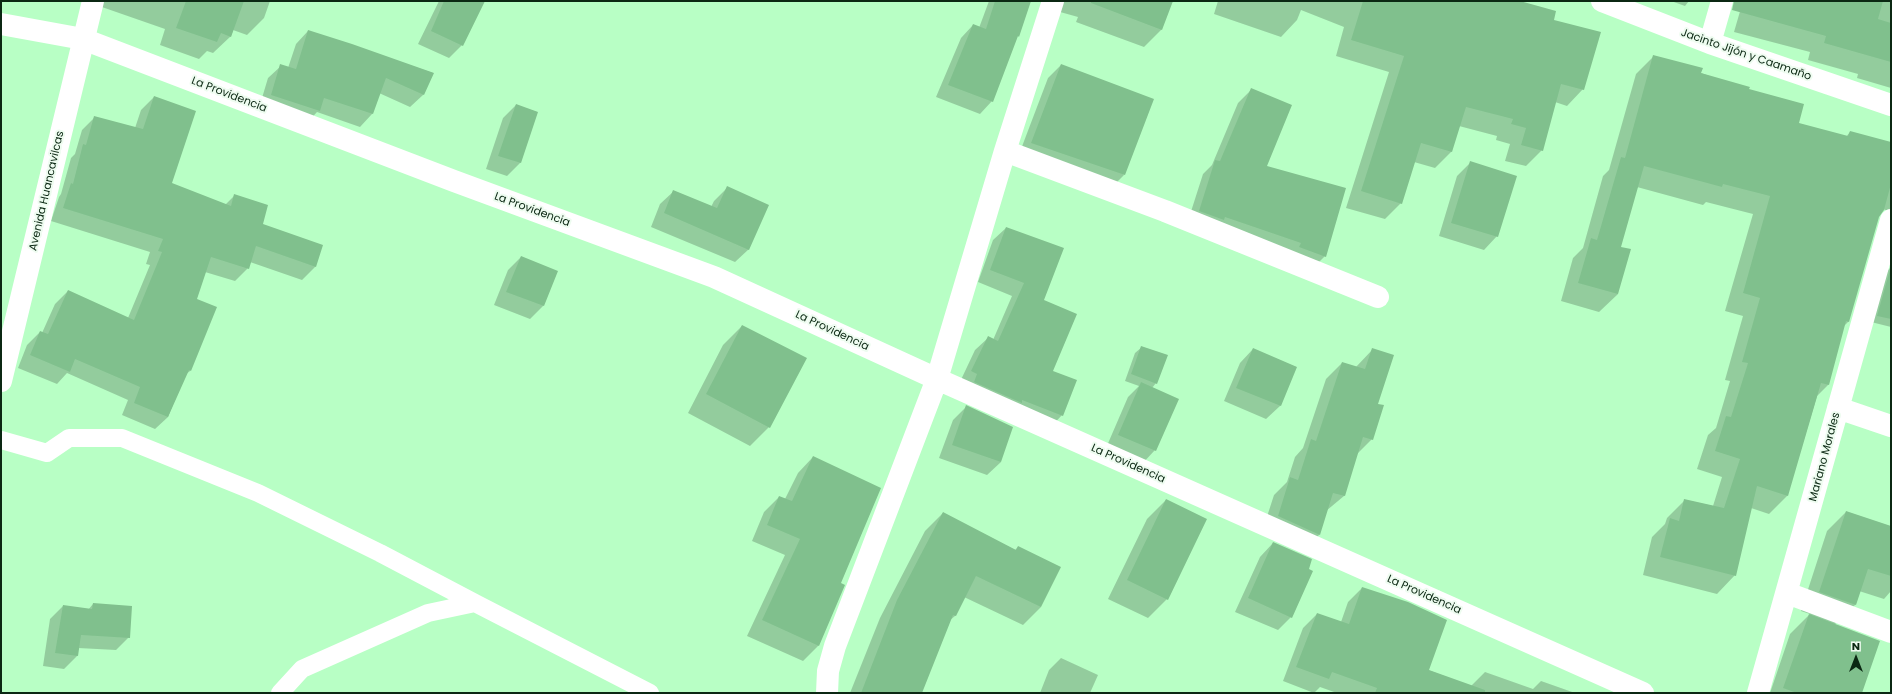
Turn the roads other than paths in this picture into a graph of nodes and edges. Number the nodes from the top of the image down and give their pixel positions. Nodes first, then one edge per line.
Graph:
1 (93, 1) edge
2 (1053, 1) edge
3 (1602, 1) edge
4 (1722, 1) edge
5 (1, 24) edge
6 (83, 38) junction
7 (1710, 43) junction
8 (1891, 105) edge
9 (1005, 151) junction
10 (1891, 220) edge
11 (1378, 297) dead end
12 (937, 378) junction
13 (1, 381) edge
14 (1838, 408) junction
15 (1891, 426) edge
16 (1, 440) edge
17 (1787, 593) junction
18 (475, 603) junction
19 (1891, 632) edge
20 (280, 693) edge
21 (650, 693) edge
22 (827, 693) edge
23 (1643, 693) edge
24 (1758, 693) edge

1 - 6 street, Avenida Huancavilcas
2 - 9 street
3 - 7 street, Jacinto Jijón y Caamaño
4 - 7 street
5 - 6 street, La Providencia
6 - 12 street, La Providencia
6 - 13 street, Avenida Huancavilcas
7 - 8 street, Jacinto Jijón y Caamaño
9 - 11 street
9 - 12 street
10 - 14 street, Mariano Morales
12 - 22 street
12 - 23 street, La Providencia
14 - 15 street
14 - 17 street, Mariano Morales
16 - 18 lane
17 - 19 street
17 - 24 street, Mariano Morales
18 - 20 lane
18 - 21 lane

